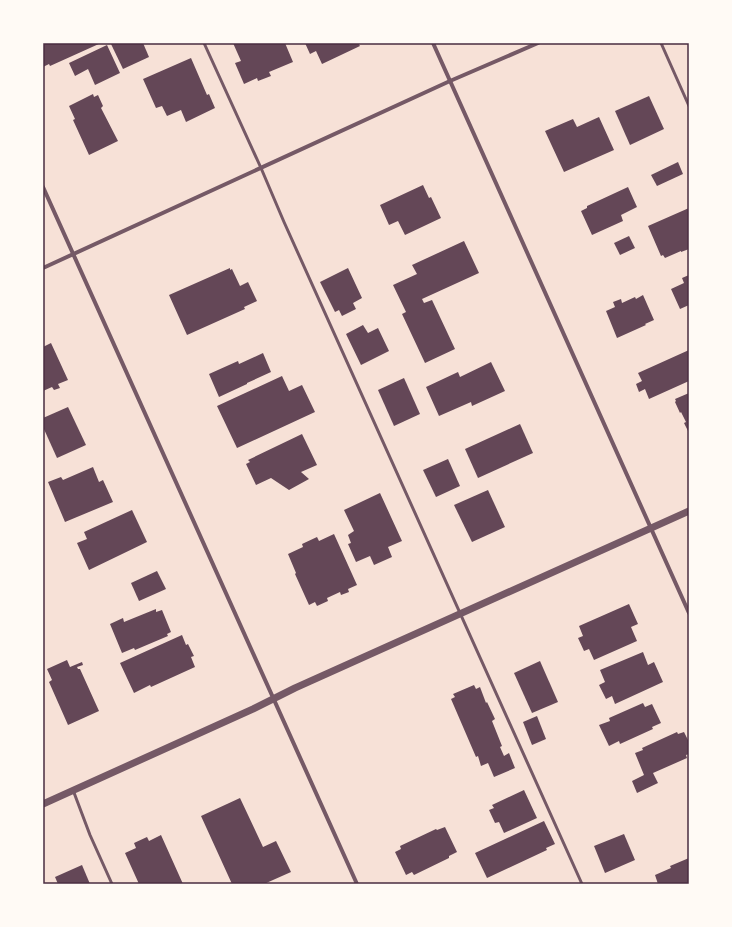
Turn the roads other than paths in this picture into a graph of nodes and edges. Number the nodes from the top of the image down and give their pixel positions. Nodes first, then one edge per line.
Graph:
1 (204, 43) edge
2 (433, 43) edge
3 (538, 43) edge
4 (661, 43) edge
5 (450, 81) junction
6 (689, 106) edge
7 (261, 168) junction
8 (43, 187) edge
9 (73, 254) junction
10 (43, 268) edge
11 (689, 511) edge
12 (650, 528) junction
13 (689, 613) edge
14 (461, 614) junction
15 (274, 699) junction
16 (73, 790) junction
17 (43, 804) edge
18 (112, 884) edge
19 (357, 884) edge
20 (582, 884) edge

1 - 7 lane
2 - 5 street
3 - 5 street
4 - 6 lane
5 - 7 street
5 - 12 street
7 - 9 street
7 - 14 lane
8 - 9 street
9 - 10 street
9 - 15 street
11 - 12 street
12 - 13 street
12 - 14 street
14 - 15 street
14 - 20 lane
15 - 16 street
15 - 19 street
16 - 17 street
16 - 18 lane

